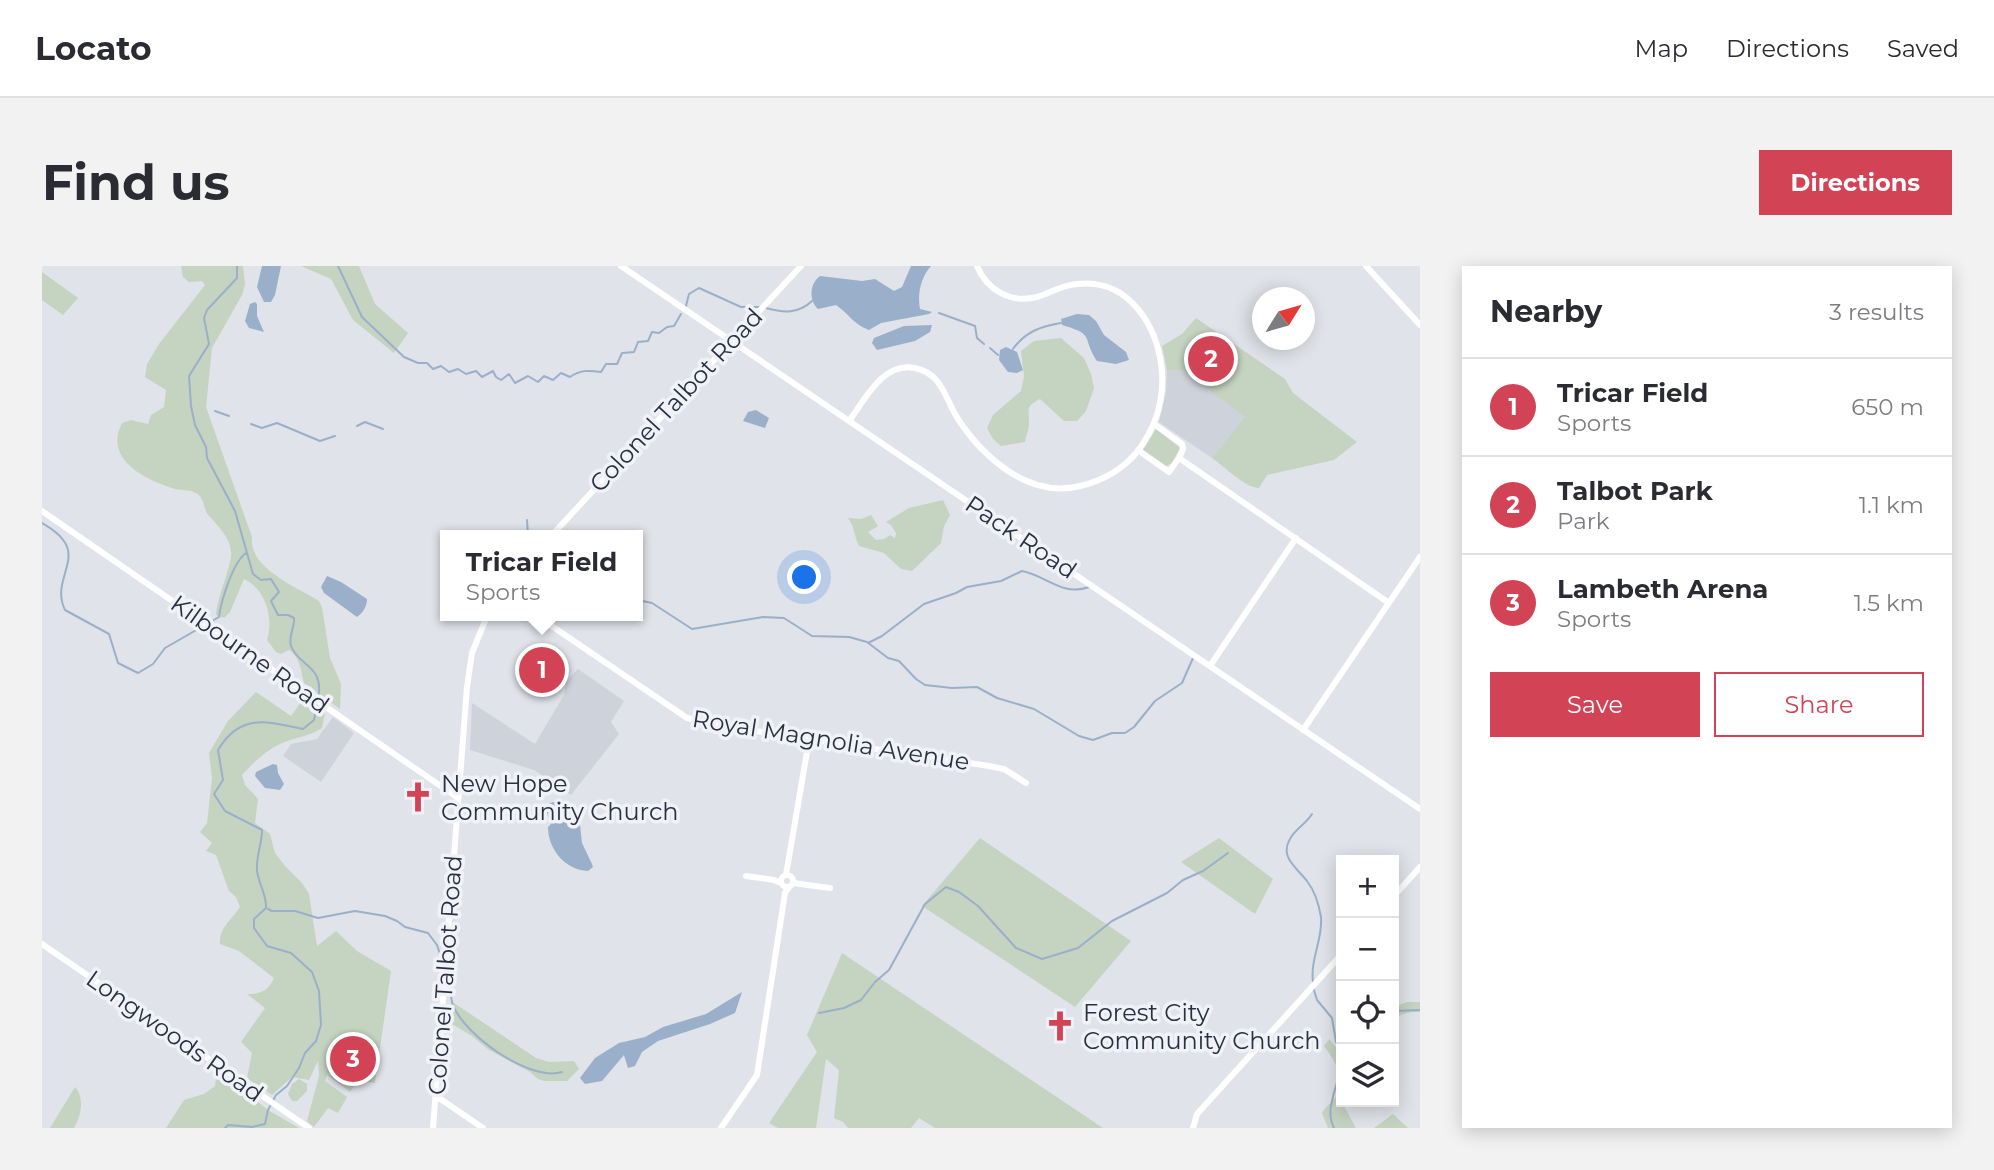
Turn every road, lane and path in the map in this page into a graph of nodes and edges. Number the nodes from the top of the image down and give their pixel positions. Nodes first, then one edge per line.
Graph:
1 (621, 266) edge
2 (801, 266) edge
3 (977, 266) edge
4 (1366, 266) edge
5 (1420, 326) edge
6 (731, 341) junction
7 (849, 421) junction
8 (1154, 424) junction
9 (1138, 450) junction
10 (1179, 458) junction
11 (42, 511) edge
12 (557, 530) edge
13 (1296, 538) junction
14 (1420, 557) edge
15 (1389, 603) junction
16 (485, 621) edge
17 (544, 621) edge
18 (1210, 666) junction
19 (1303, 730) junction
20 (809, 740) junction
21 (1026, 783) dead end
22 (458, 798) junction
23 (1420, 809) edge
24 (1420, 867) edge
25 (746, 876) dead end
26 (787, 881) junction
27 (830, 888) dead end
28 (1399, 891) edge
29 (42, 944) edge
30 (1336, 961) edge
31 (436, 1096) junction
32 (309, 1128) edge
33 (433, 1128) edge
34 (483, 1128) edge
35 (721, 1128) edge
36 (1193, 1128) edge

1 - 6 street, Pack Road
2 - 6 street, Colonel Talbot Road
3 - 8 street
4 - 5 street
6 - 7 street, Pack Road
6 - 12 street, Colonel Talbot Road
7 - 9 street
7 - 18 street, Pack Road
8 - 9 street
8 - 10 street
9 - 10 street
10 - 13 street
11 - 22 street, Kilbourne Road
13 - 15 street
13 - 18 street
14 - 15 street
15 - 19 street
16 - 22 street, Colonel Talbot Road
17 - 20 street, Royal Magnolia Avenue
18 - 19 street, Pack Road
19 - 23 street, Pack Road
20 - 21 street, Royal Magnolia Avenue
20 - 26 street
22 - 31 street, Colonel Talbot Road
24 - 28 street
25 - 26 street
26 - 27 street
26 - 35 street
29 - 32 street, Longwoods Road
30 - 36 street
31 - 33 street, Colonel Talbot Road
31 - 34 street

